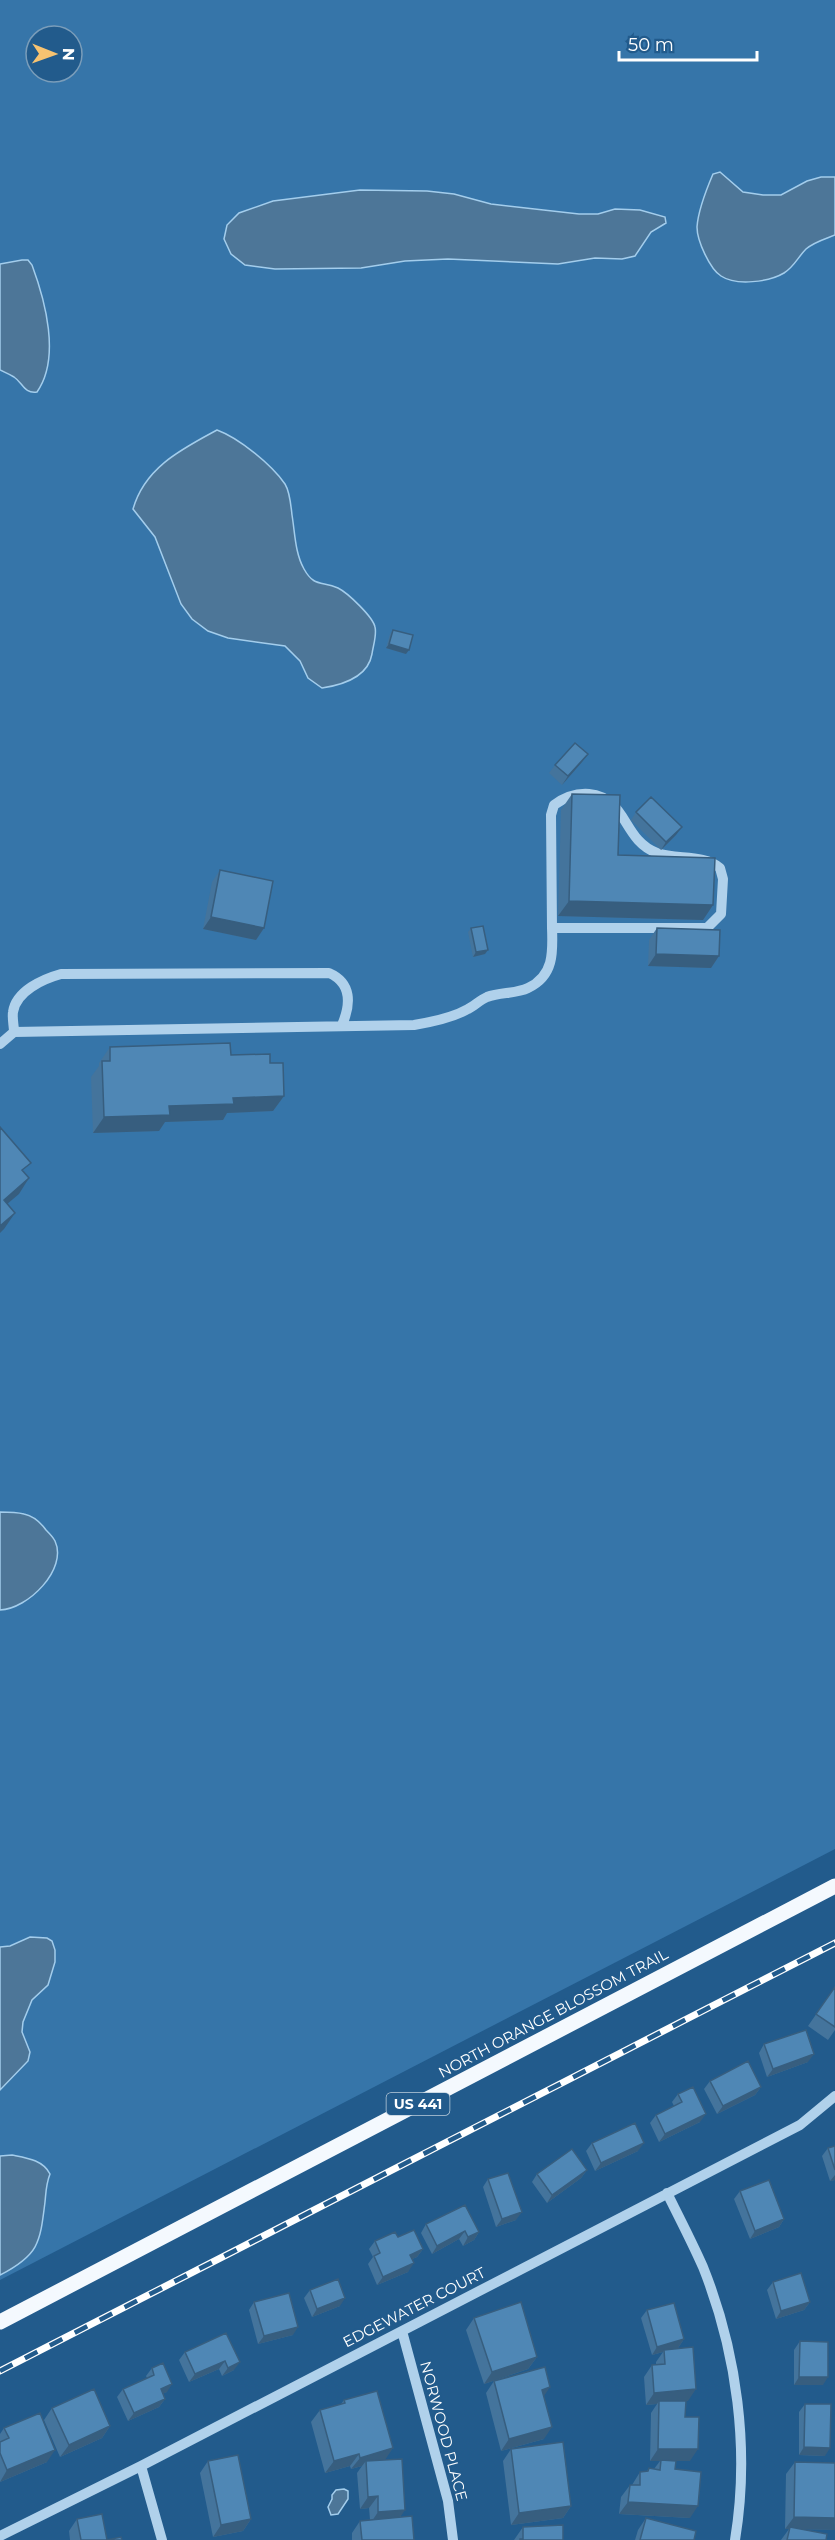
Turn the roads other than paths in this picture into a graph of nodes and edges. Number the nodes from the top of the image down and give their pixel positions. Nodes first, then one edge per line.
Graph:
1 (552, 928) junction
2 (342, 1025) junction
3 (14, 1032) junction
4 (0, 1044) edge
5 (835, 1886) edge
6 (835, 2096) edge
7 (667, 2193) junction
8 (0, 2322) edge
9 (402, 2331) junction
10 (141, 2466) junction
11 (0, 2536) edge
12 (162, 2540) edge
13 (453, 2540) edge
14 (735, 2540) edge

1 - 1 street
1 - 2 street
2 - 3 street
2 - 3 street
3 - 4 street
5 - 8 main road, NORTH ORANGE BLOSSOM TRAIL / US 441
6 - 7 street, EDGEWATER COURT
7 - 9 street, EDGEWATER COURT
7 - 14 street
9 - 10 street, EDGEWATER COURT
9 - 13 street, NORWOOD PLACE
10 - 11 street, EDGEWATER COURT
10 - 12 street

